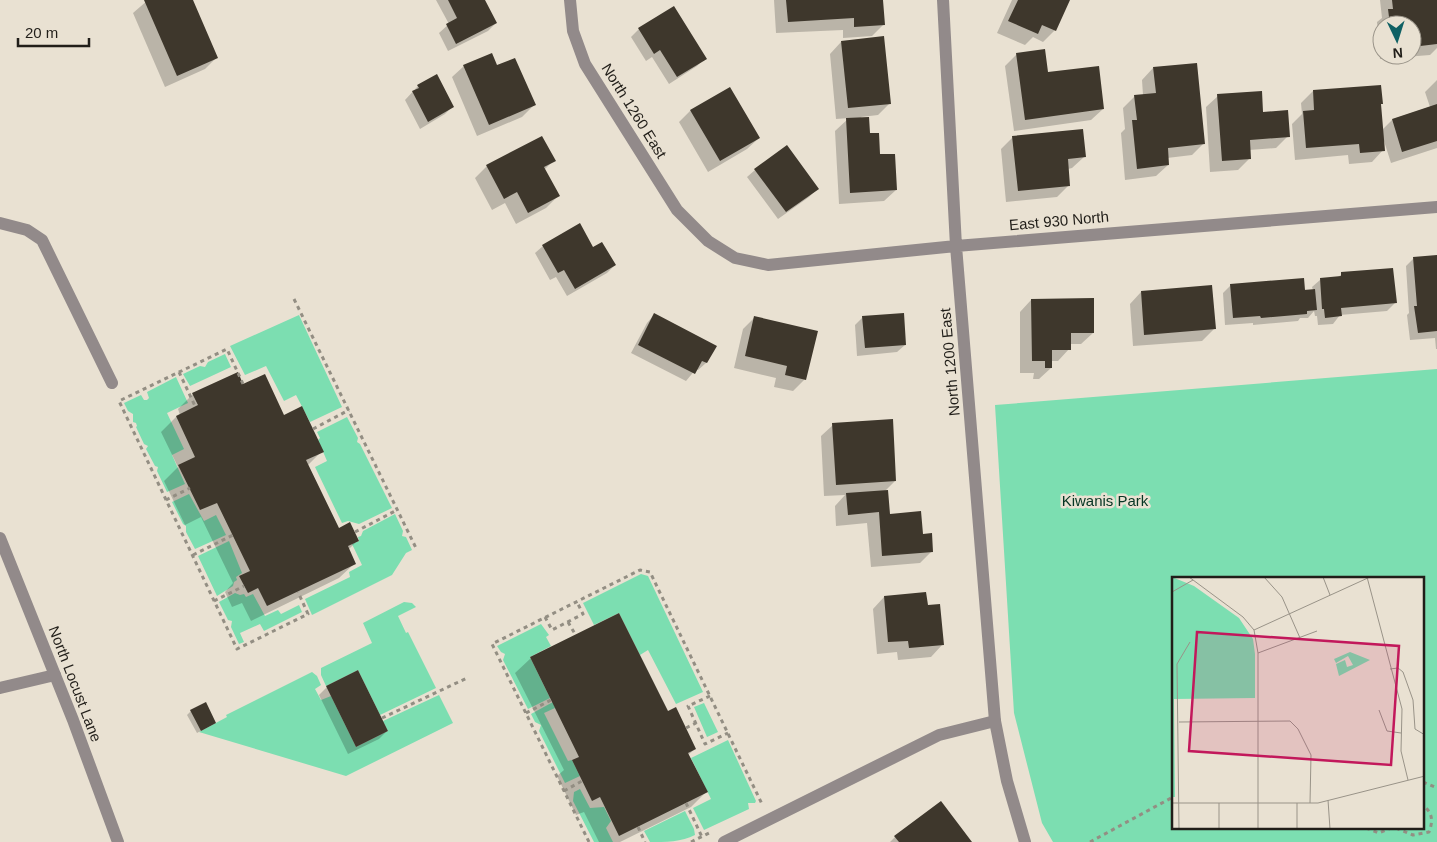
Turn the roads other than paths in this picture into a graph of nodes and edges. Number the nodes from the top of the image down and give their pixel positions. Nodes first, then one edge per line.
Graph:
1 (570, 0) edge
2 (943, 0) edge
3 (1437, 207) edge
4 (0, 223) edge
5 (694, 228) joint
6 (956, 246) junction
7 (112, 383) dead end
8 (0, 538) edge
9 (55, 675) junction
10 (0, 688) edge
11 (995, 722) junction
12 (118, 842) edge
13 (724, 842) edge
14 (1025, 842) edge

1 - 5 street, North 1260 East
2 - 6 street, North 1200 East
3 - 6 street, East 930 North
4 - 7 street
5 - 6 street, East 930 North
6 - 11 street, North 1200 East
8 - 9 street, North Locust Lane
9 - 10 street
9 - 12 street, North Locust Lane
11 - 13 street
11 - 14 street, North 1200 East

